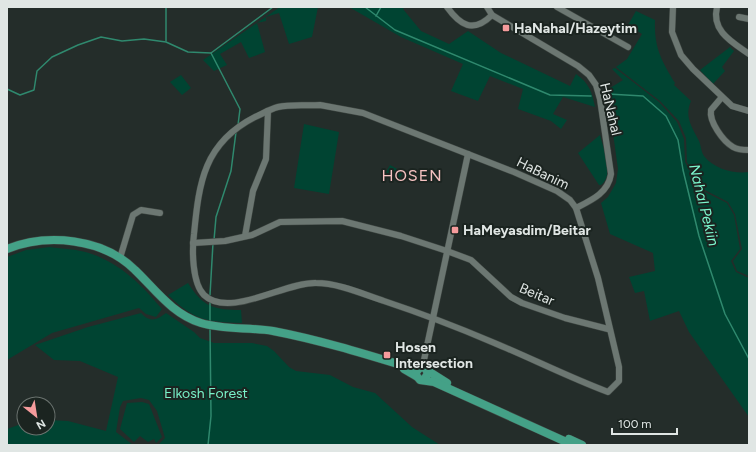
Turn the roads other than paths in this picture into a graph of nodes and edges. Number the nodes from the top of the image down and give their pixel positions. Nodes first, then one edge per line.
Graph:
1 (447, 7) edge
2 (487, 7) edge
3 (557, 7) edge
4 (673, 7) edge
5 (717, 7) edge
6 (492, 16) junction
7 (739, 17) dead end
8 (749, 19) edge
9 (628, 47) dead end
10 (749, 54) edge
11 (722, 96) junction
12 (268, 111) junction
13 (749, 111) edge
14 (749, 150) edge
15 (468, 154) junction
16 (576, 208) junction
17 (160, 213) dead end
18 (245, 236) junction
19 (193, 243) junction
20 (7, 248) edge
21 (447, 251) junction
22 (7, 254) edge
23 (120, 258) junction
24 (432, 319) junction
25 (608, 329) junction
26 (422, 368) junction
27 (573, 445) edge
28 (582, 445) edge

1 - 6 street
2 - 6 street
3 - 9 street
4 - 11 street
5 - 10 street
6 - 16 street, HaNahal
7 - 8 street
11 - 13 street
11 - 14 street
12 - 15 street, HaBanim
12 - 18 street
12 - 19 street, HaBanim
15 - 16 street, HaBanim
15 - 21 street
16 - 25 street, HaBanim
17 - 23 street
18 - 19 street, Beitar
18 - 21 street, Beitar
19 - 24 street, HaBanim
20 - 23 main road
21 - 24 street
21 - 25 street, Beitar
22 - 26 main road
23 - 26 main road
24 - 25 street, HaBanim
24 - 26 street
26 - 27 main road
26 - 28 main road

